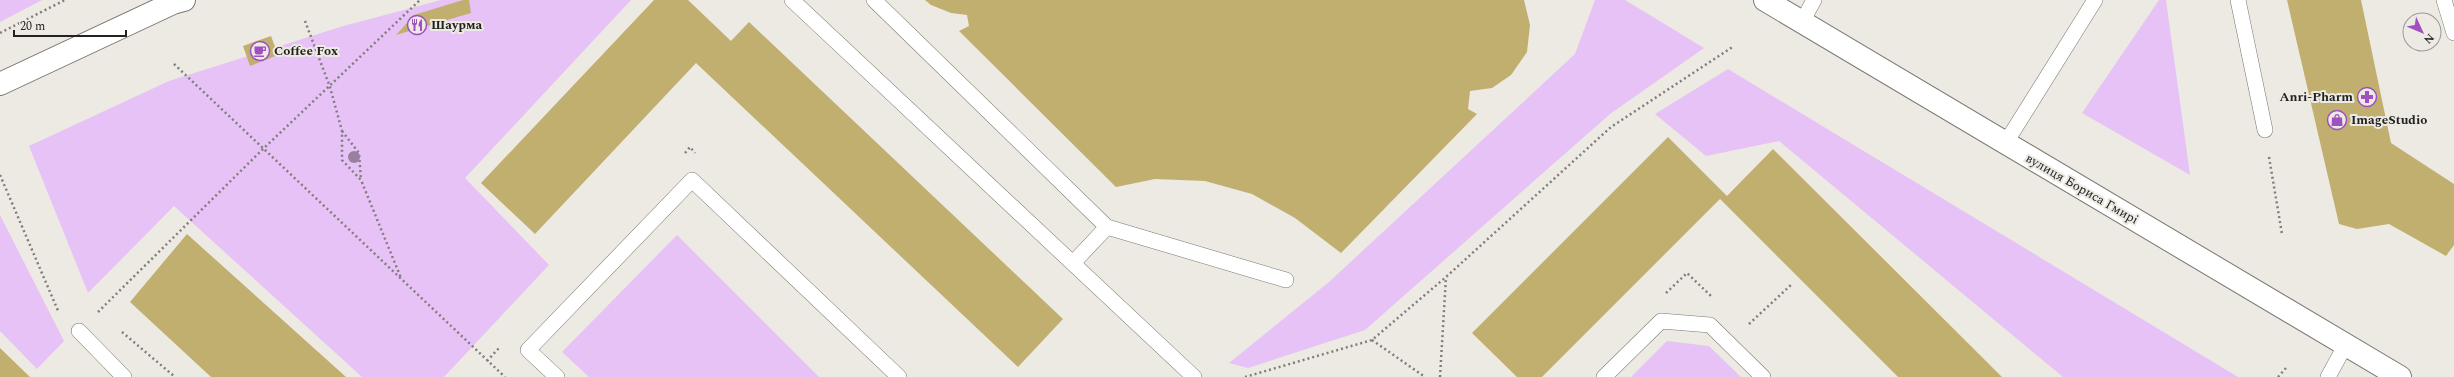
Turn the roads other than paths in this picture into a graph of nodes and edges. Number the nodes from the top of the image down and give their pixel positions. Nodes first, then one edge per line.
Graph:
1 (184, 0) edge
2 (792, 0) edge
3 (874, 0) edge
4 (1765, 0) edge
5 (1814, 0) edge
6 (2095, 0) edge
7 (2238, 0) edge
8 (2444, 0) edge
9 (1802, 22) junction
10 (2454, 33) edge
11 (0, 84) edge
12 (2265, 130) road end
13 (2005, 144) junction
14 (1107, 227) junction
15 (1073, 263) junction
16 (1286, 280) dead end
17 (79, 331) road end
18 (2346, 344) junction
19 (124, 377) edge
20 (557, 377) edge
21 (899, 377) edge
22 (1194, 377) edge
23 (1604, 377) edge
24 (1763, 377) edge
25 (2328, 377) edge
26 (2400, 377) edge

1 - 11 street
2 - 15 lane
3 - 14 lane
4 - 9 street, вулиця Бориса Гмирі
5 - 9 lane
6 - 13 lane
7 - 12 lane
8 - 10 lane
9 - 13 street, вулиця Бориса Гмирі
13 - 18 street, вулиця Бориса Гмирі
14 - 15 lane
14 - 16 lane
15 - 22 lane
17 - 19 lane
18 - 25 lane
18 - 26 street, вулиця Бориса Гмирі
20 - 21 lane
23 - 24 lane

